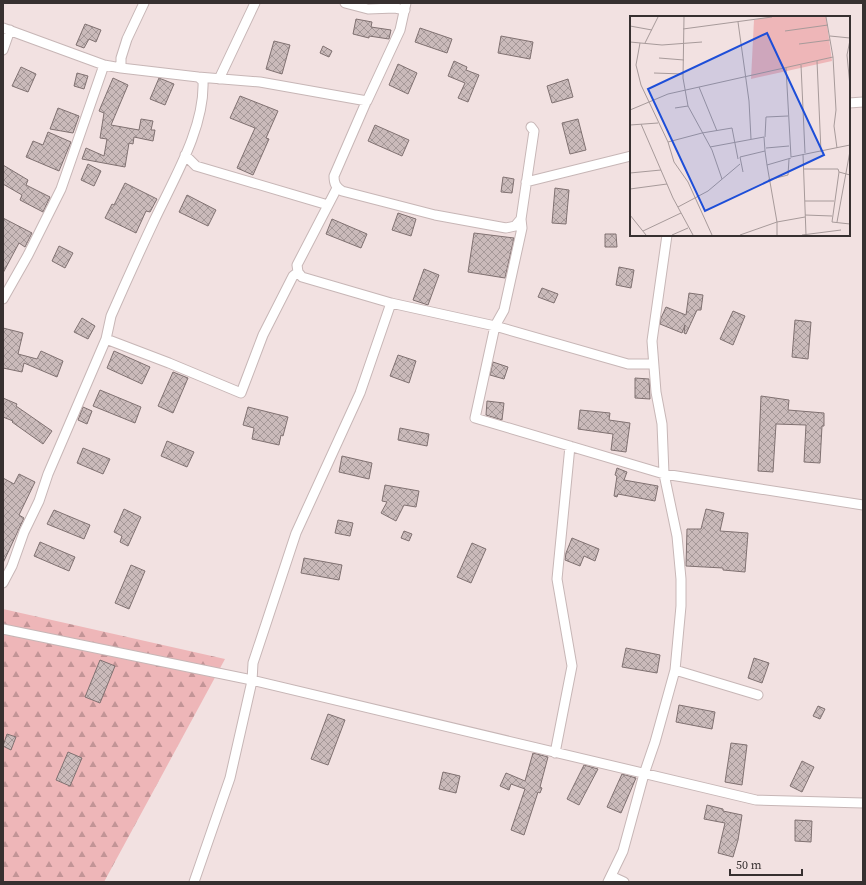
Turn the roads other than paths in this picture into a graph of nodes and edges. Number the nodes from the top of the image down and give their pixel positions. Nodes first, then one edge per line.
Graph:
1 (144, 3) edge
2 (255, 3) edge
3 (345, 3) edge
4 (406, 7) edge
5 (7, 29) edge
6 (3, 50) edge
7 (104, 65) junction
8 (120, 68) junction
9 (198, 77) junction
10 (219, 79) junction
11 (368, 100) junction
12 (863, 102) edge
13 (850, 103) edge
14 (531, 127) dead end
15 (185, 155) junction
16 (630, 156) edge
17 (526, 182) junction
18 (337, 188) junction
19 (328, 205) junction
20 (521, 219) junction
21 (667, 236) edge
22 (298, 272) junction
23 (3, 299) edge
24 (391, 303) junction
25 (495, 326) junction
26 (106, 339) junction
27 (653, 364) junction
28 (570, 446) junction
29 (664, 474) junction
30 (863, 505) edge
31 (3, 583) edge
32 (3, 629) edge
33 (675, 670) junction
34 (252, 681) junction
35 (758, 695) dead end
36 (554, 753) junction
37 (644, 774) junction
38 (863, 803) edge
39 (610, 879) edge
40 (194, 882) edge
41 (624, 882) edge

1 - 8 street
2 - 10 street
3 - 4 street
4 - 11 street
5 - 6 street
5 - 7 street
7 - 8 street
7 - 23 street
8 - 9 street
9 - 10 street
9 - 15 street
10 - 11 street
11 - 18 street
12 - 13 street
14 - 17 street
15 - 19 street
15 - 26 street
16 - 17 street
17 - 20 street
18 - 19 street
18 - 20 street
19 - 22 street
20 - 25 street
21 - 27 street
22 - 24 street
22 - 26 street
24 - 25 street
24 - 34 street
25 - 27 street
25 - 28 street
26 - 31 street
27 - 29 street
28 - 29 street
28 - 36 street
29 - 30 street
29 - 33 street
32 - 34 street
33 - 35 street
33 - 37 street
34 - 36 street
34 - 40 street
36 - 37 street
37 - 38 street
37 - 39 street
39 - 41 street

